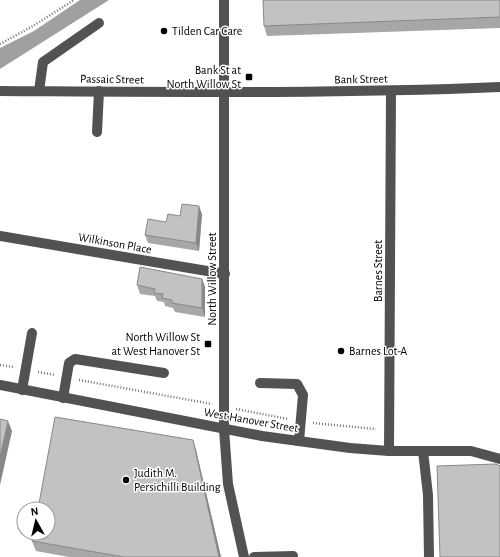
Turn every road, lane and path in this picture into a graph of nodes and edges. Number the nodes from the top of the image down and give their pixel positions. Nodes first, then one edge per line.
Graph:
1 (74, 0) edge
2 (224, 0) edge
3 (99, 23) dead end
4 (0, 44) edge
5 (500, 87) edge
6 (0, 91) edge
7 (39, 91) junction
8 (99, 91) junction
9 (391, 91) junction
10 (223, 93) junction
11 (97, 132) dead end
12 (0, 236) edge
13 (225, 274) junction
14 (32, 333) dead end
15 (0, 365) edge
16 (25, 370) junction
17 (164, 373) dead end
18 (67, 377) junction
19 (260, 383) dead end
20 (0, 385) edge
21 (22, 390) junction
22 (63, 398) junction
23 (224, 406) junction
24 (301, 421) junction
25 (224, 429) junction
26 (389, 430) junction
27 (299, 441) junction
28 (389, 451) junction
29 (423, 451) junction
30 (500, 459) edge
31 (293, 556) dead end
32 (244, 557) edge
33 (254, 557) edge
34 (429, 557) edge

1 - 4 path
2 - 10 street, North Willow Street
3 - 7 street
5 - 9 street, Bank Street
6 - 7 street, Passaic Street
7 - 8 street, Passaic Street
8 - 10 street, Passaic Street
8 - 11 street
9 - 10 street, Bank Street
9 - 26 street, Barnes Street
10 - 13 street, North Willow Street
12 - 13 street, Wilkinson Place
13 - 23 street, North Willow Street
14 - 16 street
15 - 16 path
16 - 18 path
16 - 21 street
17 - 18 street
18 - 22 street
18 - 23 path
19 - 24 street
20 - 21 street, West Hanover Street
21 - 22 street, West Hanover Street
22 - 25 street, West Hanover Street
23 - 24 path
23 - 25 street, North Willow Street
24 - 26 path
24 - 27 street
25 - 27 street, West Hanover Street
25 - 32 street, North Willow Street
26 - 28 street, Barnes Street
27 - 28 street, West Hanover Street
28 - 29 street, West Hanover Street
29 - 30 street, West Hanover Street
29 - 34 street
31 - 33 street

